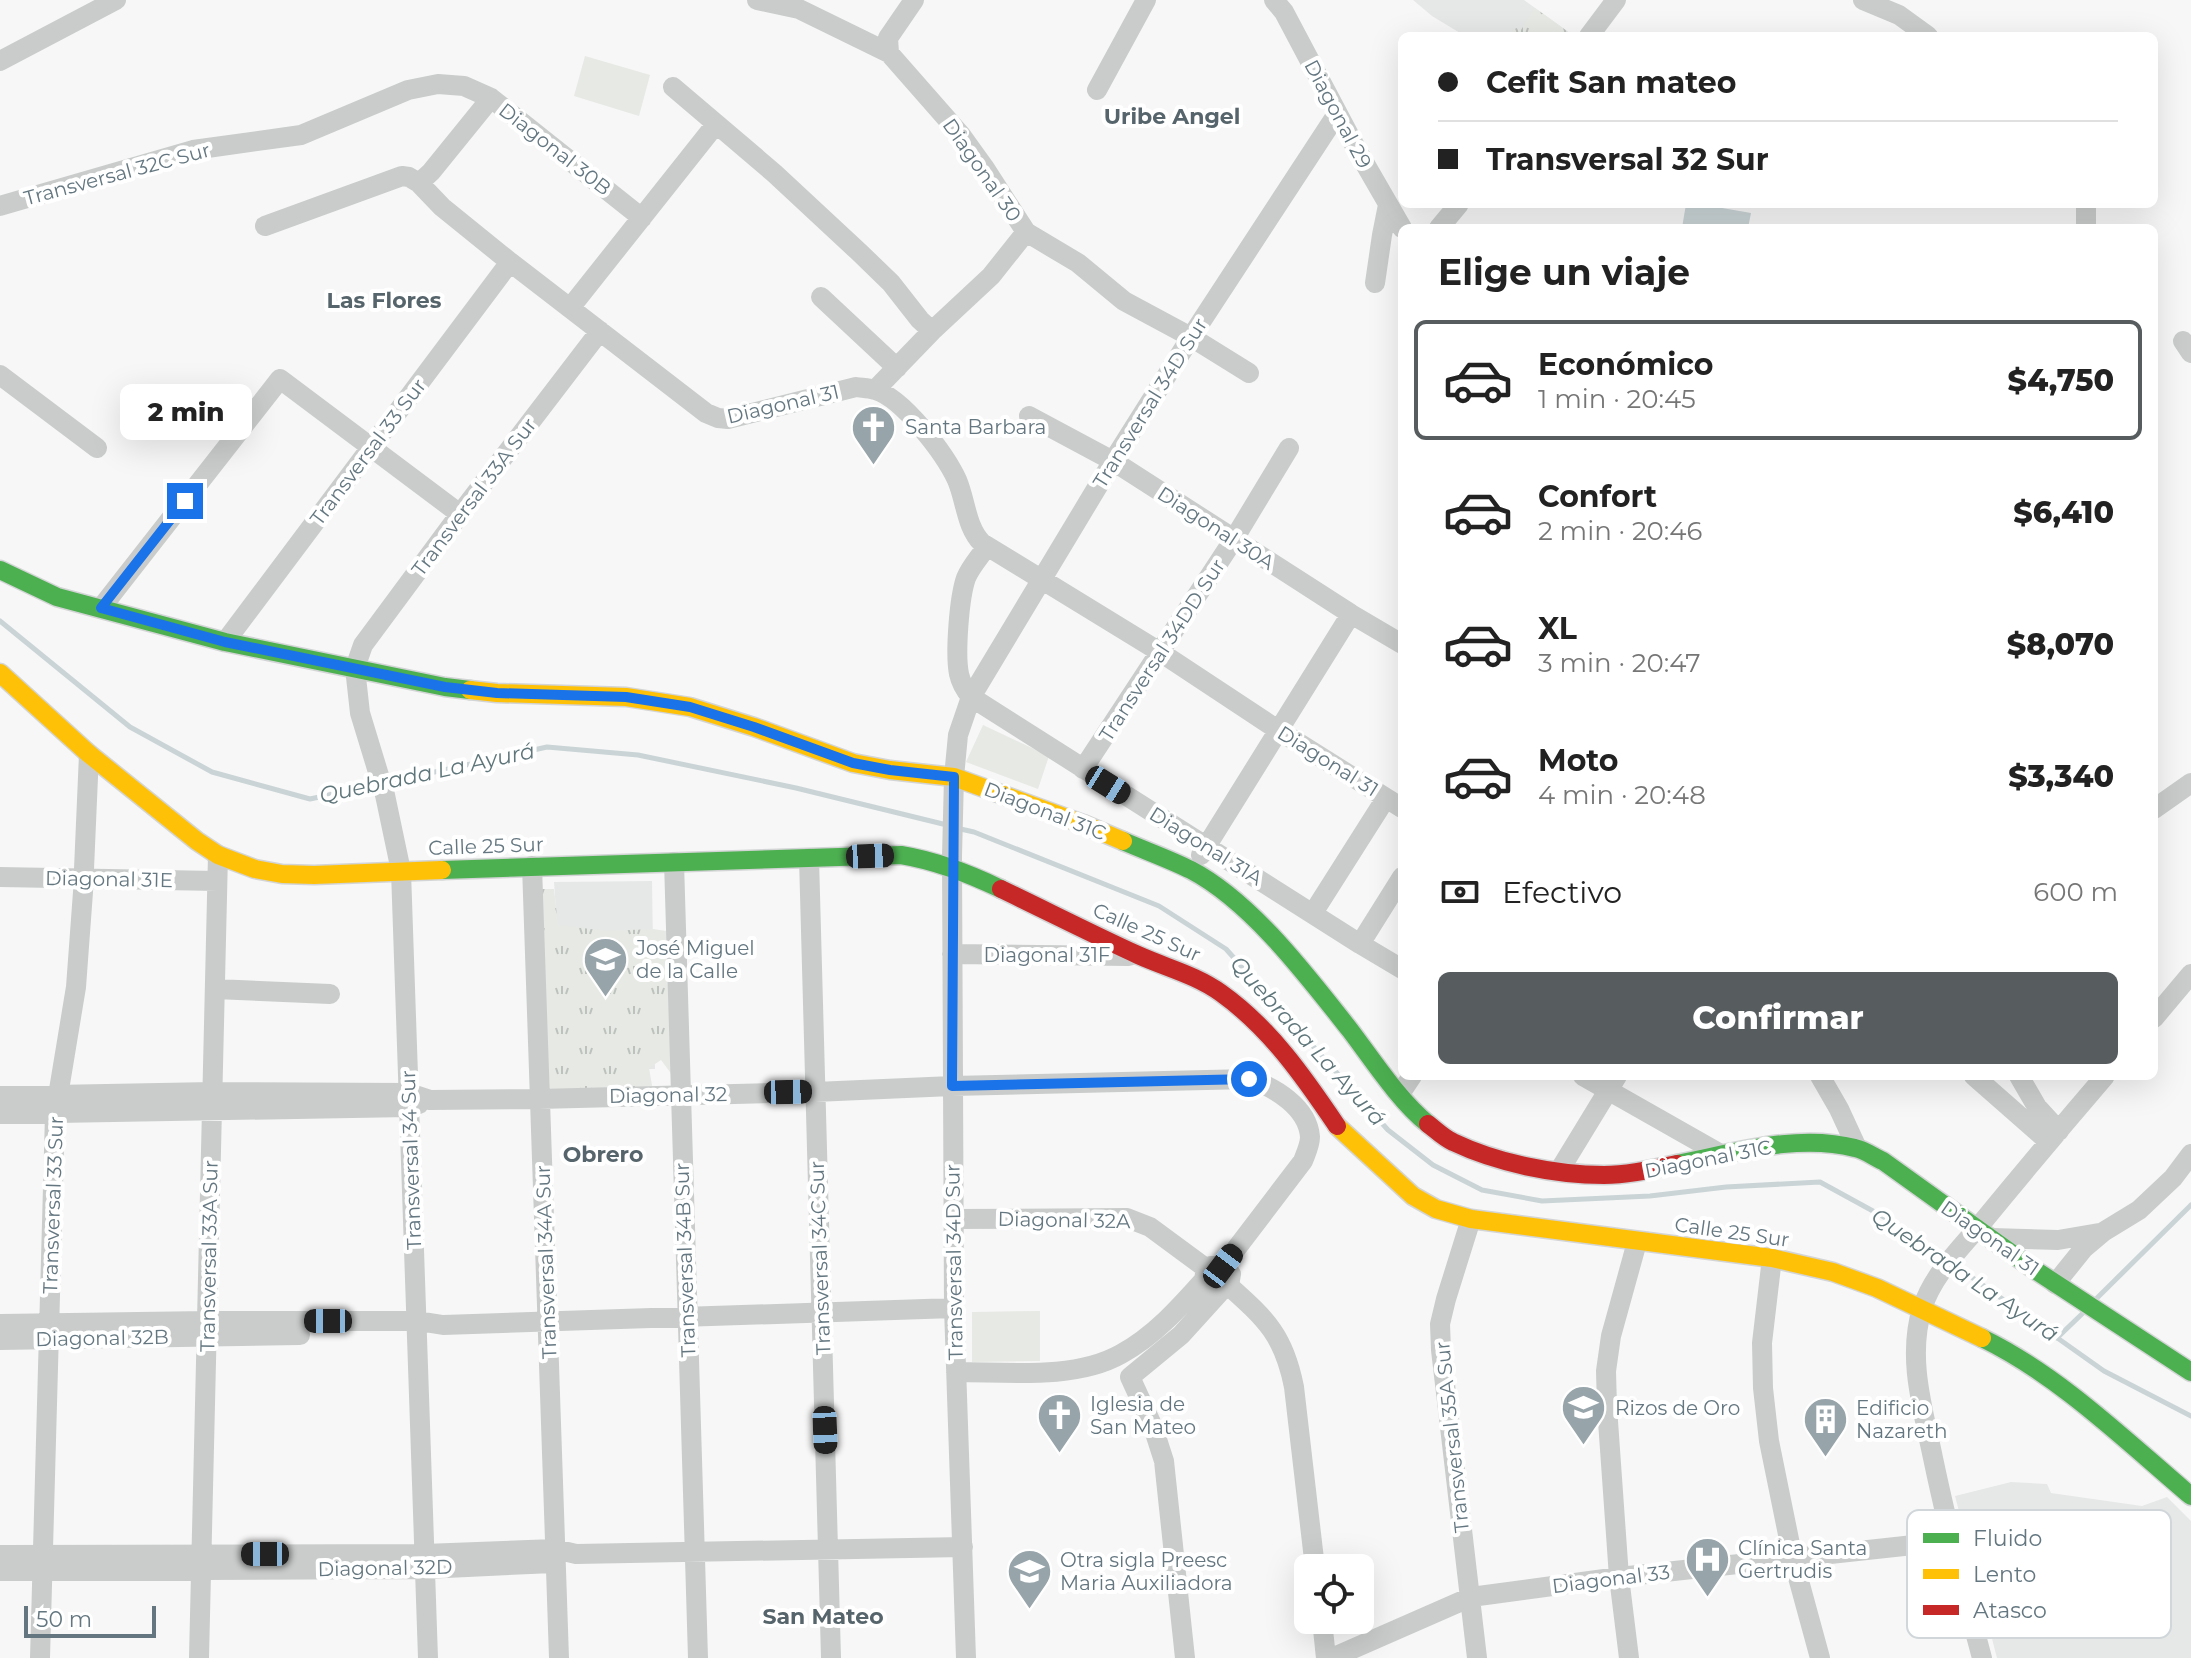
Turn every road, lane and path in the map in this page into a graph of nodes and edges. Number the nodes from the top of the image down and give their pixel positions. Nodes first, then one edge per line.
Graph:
1 (116, 0) edge
2 (757, 0) edge
3 (914, 0) edge
4 (1146, 0) edge
5 (1274, 0) edge
6 (1616, 0) edge
7 (1863, 0) edge
8 (1592, 32) edge
9 (1922, 32) edge
10 (889, 53) junction
11 (0, 61) edge
12 (464, 86) joint
13 (673, 87) dead end
14 (1097, 90) dead end
15 (491, 98) junction
16 (1337, 114) junction
17 (716, 124) junction
18 (419, 183) junction
19 (2, 204) edge
20 (1388, 205) junction
21 (1456, 208) edge
22 (642, 218) junction
23 (1400, 224) edge
24 (1442, 224) edge
25 (265, 226) dead end
26 (1026, 232) junction
27 (510, 262) junction
28 (1375, 283) dead end
29 (821, 297) dead end
30 (570, 308) junction
31 (600, 331) junction
32 (932, 331) junction
33 (1191, 337) junction
34 (897, 368) junction
35 (1249, 373) dead end
36 (0, 375) edge
37 (875, 390) junction
38 (1029, 416) dead end
39 (97, 448) dead end
40 (371, 448) junction
41 (1289, 448) dead end
42 (1113, 461) junction
43 (460, 514) junction
44 (1234, 539) junction
45 (987, 546) junction
46 (0, 570) edge
47 (1041, 579) junction
48 (101, 608) junction
49 (1351, 614) junction
50 (225, 642) junction
51 (1398, 642) edge
52 (1160, 652) junction
53 (355, 668) junction
54 (4, 679) edge
55 (971, 697) junction
56 (1278, 730) junction
57 (89, 754) junction
58 (1083, 769) junction
59 (954, 777) junction
60 (2191, 783) edge
61 (1394, 803) edge
62 (2158, 806) edge
63 (1206, 846) junction
64 (218, 855) junction
65 (809, 858) junction
66 (674, 862) junction
67 (532, 866) junction
68 (953, 867) junction
69 (401, 871) junction
70 (1192, 871) junction
71 (0, 877) edge
72 (1398, 883) edge
73 (83, 886) junction
74 (217, 886) junction
75 (0, 889) edge
76 (1313, 913) junction
77 (1360, 944) junction
78 (952, 954) junction
79 (1141, 956) junction
80 (1398, 967) edge
81 (2191, 974) edge
82 (215, 989) junction
83 (330, 994) dead end
84 (2158, 1013) edge
85 (1409, 1080) edge
86 (1822, 1080) edge
87 (1980, 1080) edge
88 (2020, 1080) edge
89 (2102, 1080) edge
90 (1612, 1083) edge
91 (952, 1086) junction
92 (815, 1092) junction
93 (1400, 1094) junction
94 (680, 1095) junction
95 (0, 1096) edge
96 (539, 1099) junction
97 (409, 1100) junction
98 (212, 1101) junction
99 (56, 1104) junction
100 (0, 1114) edge
101 (2032, 1114) junction
102 (2054, 1136) junction
103 (1857, 1148) junction
104 (2191, 1154) edge
105 (1724, 1156) junction
106 (1559, 1171) junction
107 (953, 1219) junction
108 (1471, 1219) junction
109 (2103, 1232) junction
110 (1982, 1234) junction
111 (1637, 1242) junction
112 (1772, 1258) junction
113 (1217, 1279) junction
114 (2058, 1286) junction
115 (954, 1308) junction
116 (1922, 1308) junction
117 (822, 1312) junction
118 (687, 1317) junction
119 (548, 1322) junction
120 (0, 1324) edge
121 (418, 1327) junction
122 (207, 1329) junction
123 (49, 1330) junction
124 (0, 1340) edge
125 (956, 1372) junction
126 (2191, 1372) edge
127 (2191, 1496) edge
128 (1944, 1510) edge
129 (1907, 1546) edge
130 (963, 1547) junction
131 (828, 1549) junction
132 (694, 1551) junction
133 (1313, 1554) edge
134 (0, 1555) edge
135 (563, 1555) junction
136 (1793, 1559) junction
137 (424, 1561) junction
138 (202, 1562) junction
139 (42, 1563) junction
140 (0, 1571) edge
141 (1619, 1577) junction
142 (1471, 1597) junction
143 (1325, 1634) edge
144 (1977, 1638) edge
145 (40, 1658) edge
146 (199, 1658) edge
147 (428, 1658) edge
148 (559, 1658) edge
149 (698, 1658) edge
150 (831, 1658) edge
151 (966, 1658) edge
152 (1185, 1658) edge
153 (1329, 1658) edge
154 (1477, 1658) edge
155 (1629, 1658) edge
156 (1820, 1658) edge
157 (1982, 1658) edge

1 - 11 street
2 - 10 street, Diagonal 30
3 - 10 street
4 - 14 street
5 - 16 street, Diagonal 29
6 - 8 street
7 - 9 street
10 - 26 street, Diagonal 30
12 - 15 street, Diagonal 30B
12 - 19 street, Transversal 32C Sur
13 - 17 street
15 - 18 street
15 - 22 street, Diagonal 30B
16 - 20 street, Diagonal 29
16 - 33 street, Transversal 34D Sur
17 - 22 street
17 - 32 street
18 - 25 street
18 - 27 street, Diagonal 31
20 - 23 street, Diagonal 29
20 - 28 street
21 - 24 street
22 - 30 street
26 - 32 street
26 - 33 street, Diagonal 30
27 - 30 street, Diagonal 31
27 - 40 street, Transversal 33 Sur
29 - 34 street
30 - 31 street, Diagonal 31
31 - 37 street, Diagonal 31
31 - 43 street, Transversal 33A Sur
32 - 34 street
33 - 35 street, Diagonal 30
33 - 42 street, Transversal 34D Sur
34 - 37 street
36 - 39 street
37 - 45 street, Diagonal 31
38 - 42 street, Diagonal 30A
40 - 43 street
40 - 48 street
40 - 50 street, Transversal 33 Sur
41 - 44 street, Transversal 34DD Sur
42 - 44 street, Diagonal 30A
42 - 47 street, Transversal 34D Sur
43 - 53 street, Transversal 33A Sur
44 - 49 street, Diagonal 30A
44 - 52 street, Transversal 34DD Sur
45 - 47 street, Diagonal 31
45 - 55 street
46 - 48 main road, Diagonal 31C
47 - 52 street, Diagonal 31
47 - 55 street, Transversal 34D Sur
48 - 50 main road, Diagonal 31C
49 - 51 street, Diagonal 30A
49 - 56 street
50 - 53 main road, Diagonal 31C
52 - 56 street, Diagonal 31
52 - 58 street, Transversal 34DD Sur
53 - 59 main road, Diagonal 31C
53 - 69 street, Transversal 34 Sur
54 - 57 main road, Calle 25 Sur
55 - 58 street, Diagonal 31A
55 - 59 street
56 - 61 street, Diagonal 31
56 - 63 street
57 - 64 main road, Calle 25 Sur
57 - 73 street, Transversal 33 Sur
58 - 63 street, Diagonal 31A
59 - 68 street
59 - 70 main road, Diagonal 31C
60 - 62 street
61 - 76 street
63 - 70 street
63 - 76 street, Diagonal 31A
64 - 69 main road, Calle 25 Sur
64 - 74 street, Transversal 33A Sur
65 - 66 main road, Calle 25 Sur
65 - 68 main road, Calle 25 Sur
65 - 92 street, Transversal 34C Sur
66 - 67 main road, Calle 25 Sur
66 - 94 street, Transversal 34B Sur
67 - 69 main road, Calle 25 Sur
67 - 96 street, Transversal 34A Sur
68 - 78 street, Transversal 34D Sur
68 - 79 main road, Calle 25 Sur
69 - 97 street, Transversal 34 Sur
70 - 93 main road, Diagonal 31C
71 - 73 street, Diagonal 31E
72 - 77 street
73 - 74 street, Diagonal 31E
73 - 75 street, Diagonal 31E
73 - 99 street, Transversal 33 Sur
74 - 82 street, Transversal 33A Sur
76 - 77 street, Diagonal 31A
77 - 80 street, Diagonal 31A
78 - 79 street, Diagonal 31F
78 - 91 street, Transversal 34D Sur
79 - 108 main road, Calle 25 Sur
81 - 84 street
82 - 83 street
82 - 98 street, Transversal 33A Sur
85 - 93 street
86 - 103 street
87 - 101 street
88 - 101 street
89 - 102 street
90 - 105 street
90 - 106 street
91 - 92 street, Diagonal 32
91 - 107 street, Transversal 34D Sur
91 - 113 street, Diagonal 32
92 - 94 street, Diagonal 32
92 - 117 street, Transversal 34C Sur
93 - 106 main road, Diagonal 31C
94 - 96 street, Diagonal 32
94 - 118 street, Transversal 34B Sur
95 - 99 street, Diagonal 32
96 - 97 street, Diagonal 32
96 - 119 street, Transversal 34A Sur
97 - 98 street, Diagonal 32
97 - 121 street, Transversal 34 Sur
98 - 99 street, Diagonal 32
98 - 122 street, Transversal 33A Sur
99 - 100 street, Diagonal 32
99 - 123 street, Transversal 33 Sur
101 - 102 street
102 - 110 street
103 - 105 main road, Diagonal 31C
103 - 110 main road, Diagonal 31
104 - 109 street
105 - 106 main road, Diagonal 31C
107 - 113 street, Diagonal 32A
107 - 115 street, Transversal 34D Sur
108 - 111 main road, Calle 25 Sur
108 - 142 street, Transversal 35A Sur
109 - 110 street
109 - 114 street
110 - 114 main road, Diagonal 31
110 - 116 street
111 - 112 main road, Calle 25 Sur
111 - 141 street
112 - 116 main road, Calle 25 Sur
112 - 136 street
113 - 125 street
113 - 133 street, Diagonal 32A
113 - 152 street
114 - 126 main road, Diagonal 31
115 - 117 street, Diagonal 32B
115 - 125 street, Transversal 34D Sur
116 - 127 main road, Calle 25 Sur
116 - 128 street
117 - 118 street, Diagonal 32B
117 - 131 street, Transversal 34C Sur
118 - 119 street, Diagonal 32B
118 - 132 street, Transversal 34B Sur
119 - 121 street, Diagonal 32B
119 - 135 street, Transversal 34A Sur
120 - 123 street, Diagonal 32B
121 - 122 street, Diagonal 32B
121 - 137 street, Transversal 34 Sur
122 - 123 street, Diagonal 32B
122 - 138 street, Transversal 33A Sur
123 - 124 street, Diagonal 32B
123 - 139 street, Transversal 33 Sur
125 - 130 street, Transversal 34D Sur
129 - 136 street, Diagonal 33
130 - 131 street, Diagonal 32D
130 - 151 street, Transversal 34D Sur
131 - 132 street, Diagonal 32D
131 - 150 street, Transversal 34C Sur
132 - 135 street, Diagonal 32D
132 - 149 street, Transversal 34B Sur
134 - 139 street, Diagonal 32D
135 - 137 street, Diagonal 32D
135 - 148 street, Transversal 34A Sur
136 - 141 street, Diagonal 33
136 - 156 street
137 - 138 street, Diagonal 32D
137 - 147 street, Transversal 34 Sur
138 - 139 street, Diagonal 32D
138 - 146 street, Transversal 33A Sur
139 - 140 street, Diagonal 32D
139 - 145 street, Transversal 33 Sur
141 - 142 street, Diagonal 33
141 - 155 street
142 - 153 street, Diagonal 33
142 - 154 street, Transversal 35A Sur
143 - 153 street
144 - 157 street

